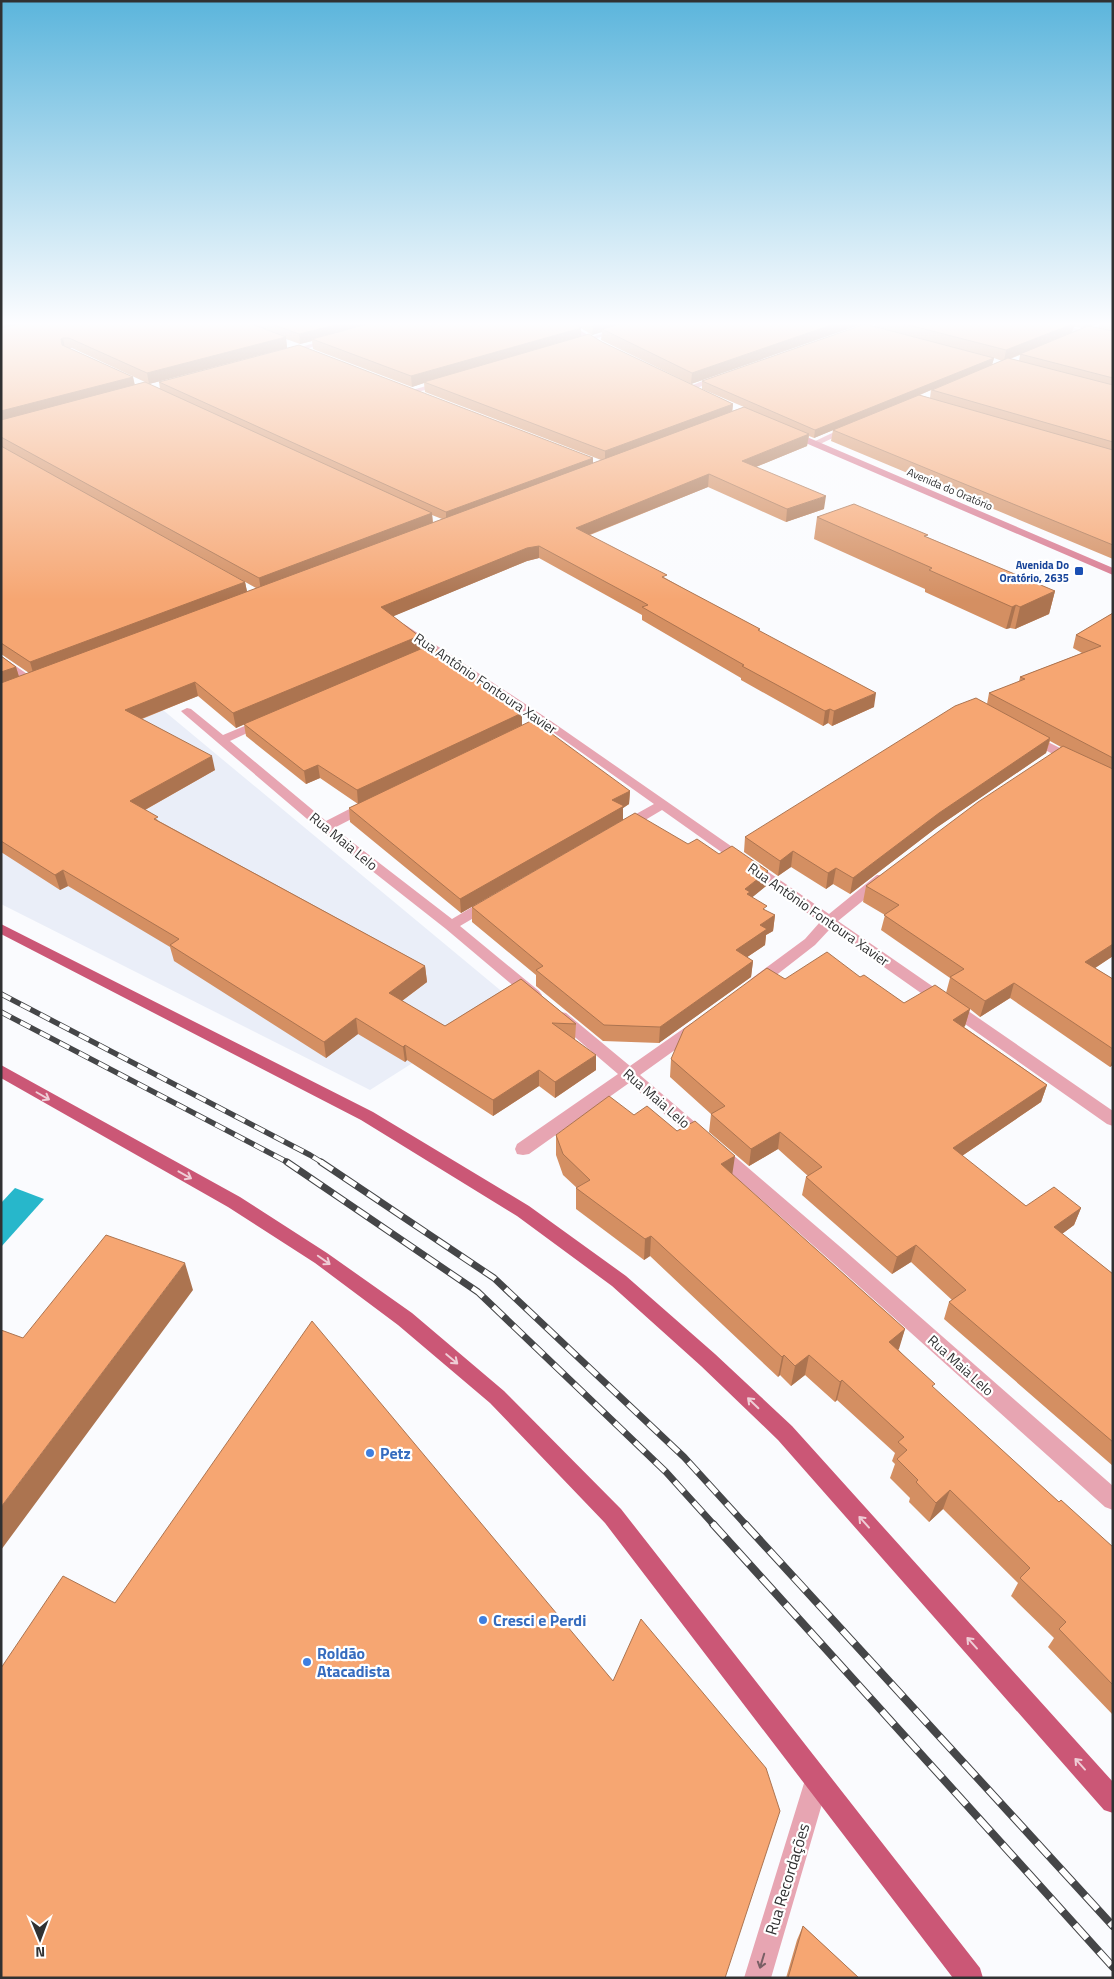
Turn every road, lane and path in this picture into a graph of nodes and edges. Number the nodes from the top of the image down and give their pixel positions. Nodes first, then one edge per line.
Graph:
1 (861, 424) edge
2 (780, 428) edge
3 (815, 443) junction
4 (1113, 572) edge
5 (400, 624) edge
6 (1, 659) edge
7 (17, 688) edge
8 (187, 711) dead end
9 (275, 717) edge
10 (544, 721) junction
11 (528, 727) edge
12 (1015, 729) edge
13 (221, 740) junction
14 (1059, 752) junction
15 (1044, 762) edge
16 (1082, 765) edge
17 (376, 801) edge
18 (662, 805) junction
19 (325, 827) junction
20 (614, 832) edge
21 (891, 871) edge
22 (498, 898) edge
23 (829, 921) junction
24 (452, 926) junction
25 (1, 928) edge
26 (743, 992) edge
27 (705, 1021) edge
28 (1, 1071) edge
29 (630, 1074) junction
30 (1113, 1120) edge
31 (523, 1149) dead end
32 (1113, 1500) edge
33 (816, 1780) junction
34 (1113, 1800) edge
35 (757, 1978) edge
36 (970, 1978) edge

1 - 3 street
2 - 3 main road, Avenida do Oratório
3 - 4 main road, Avenida do Oratório
5 - 10 street, Rua Antônio Fontoura Xavier
6 - 7 street
8 - 13 street, Rua Maia Lelo
9 - 13 street
10 - 11 street
10 - 18 street, Rua Antônio Fontoura Xavier
12 - 14 street
13 - 19 street, Rua Maia Lelo
14 - 15 street
14 - 16 street
17 - 19 street
18 - 20 street
18 - 23 street, Rua Antônio Fontoura Xavier
19 - 24 street, Rua Maia Lelo
21 - 23 street
22 - 24 street
23 - 26 street
23 - 30 street, Rua Antônio Fontoura Xavier
24 - 29 street, Rua Maia Lelo
34 -> 25 main road
27 - 29 street
28 -> 33 main road
29 - 31 street
29 - 32 street, Rua Maia Lelo
33 -> 35 street, Rua Recordações
33 - 36 main road

